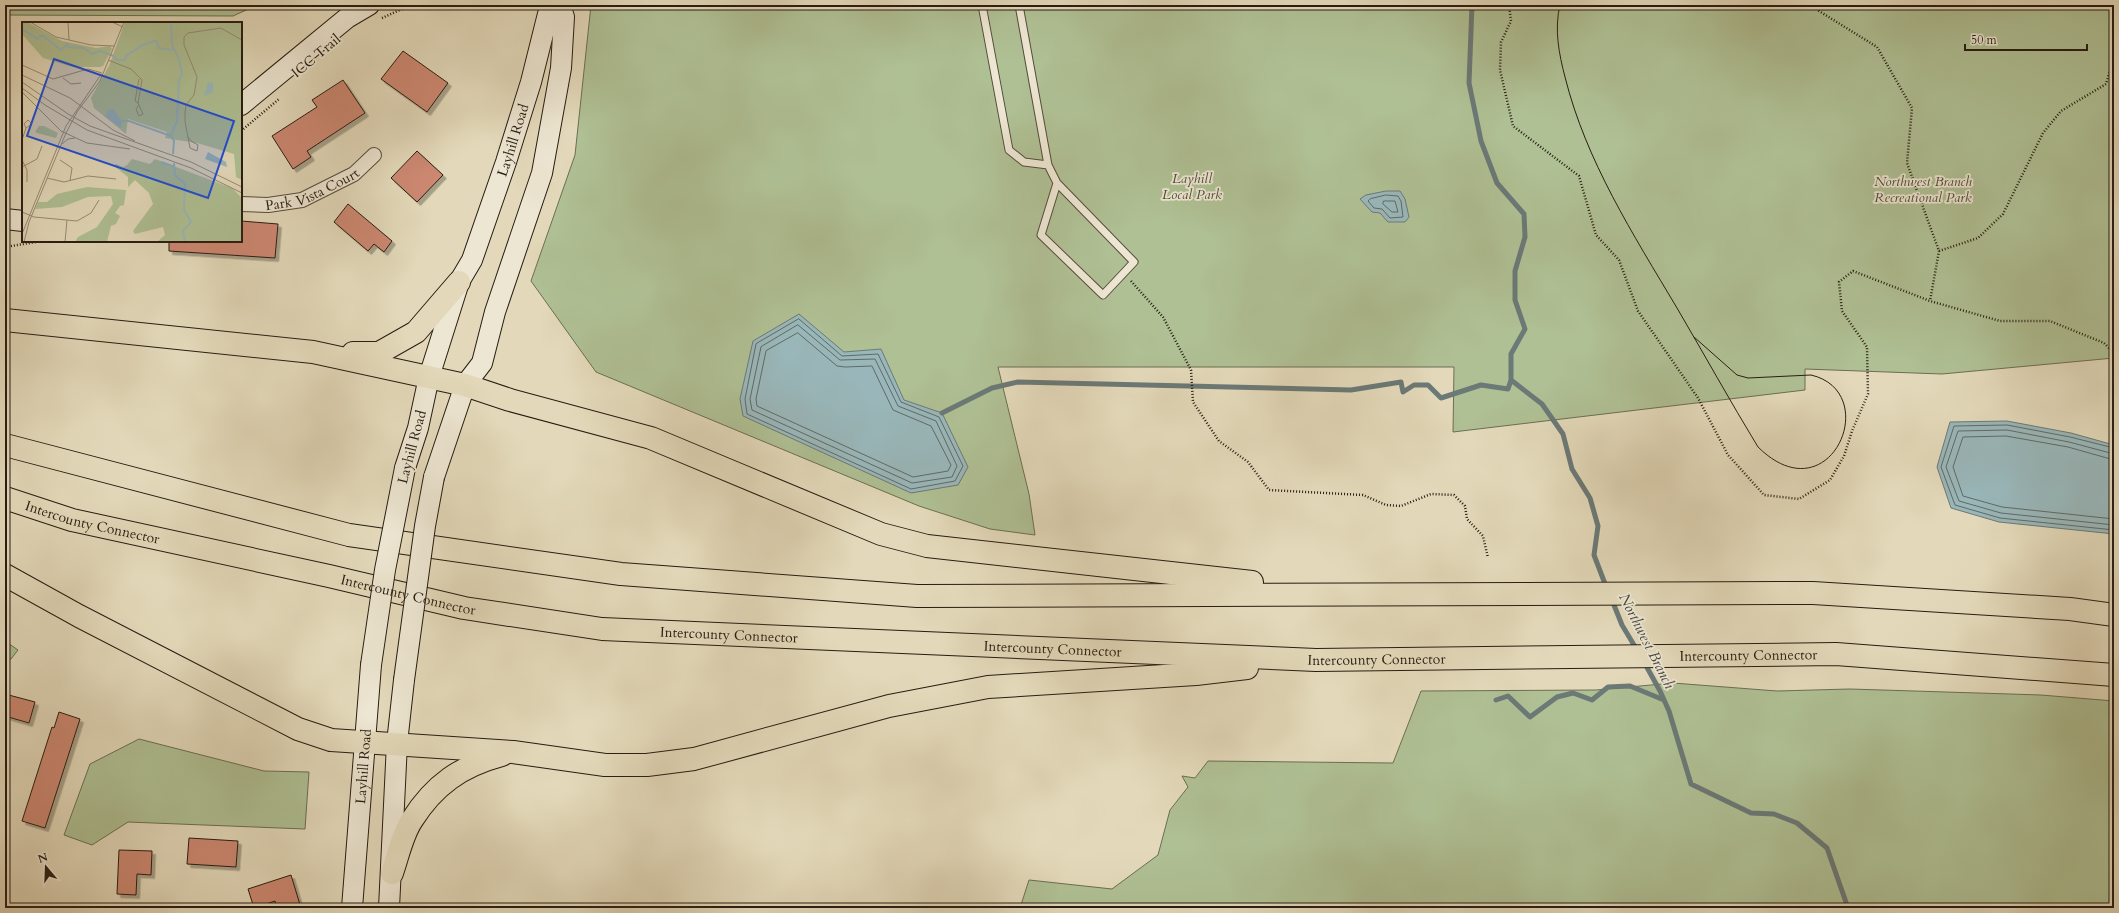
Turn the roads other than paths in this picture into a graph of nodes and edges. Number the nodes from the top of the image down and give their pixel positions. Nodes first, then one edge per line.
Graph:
1 (554, 5) edge
2 (560, 5) edge
3 (982, 5) edge
4 (1019, 5) edge
5 (374, 12) edge
6 (242, 104) edge
7 (374, 155) dead end
8 (1048, 165) junction
9 (1057, 184) junction
10 (242, 204) edge
11 (5, 219) edge
12 (22, 221) edge
13 (459, 282) junction
14 (5, 320) edge
15 (313, 352) junction
16 (429, 377) junction
17 (465, 385) junction
18 (5, 445) edge
19 (5, 498) edge
20 (5, 575) edge
21 (1352, 593) junction
22 (2114, 615) edge
23 (1316, 660) junction
24 (2114, 675) edge
25 (366, 741) junction
26 (397, 743) junction
27 (512, 752) junction
28 (392, 872) junction
29 (352, 908) edge
30 (389, 908) edge

1 - 13 main road, Layhill Road
2 - 17 main road, Layhill Road
3 - 8 lane
4 - 8 lane
5 - 6 main road
7 - 10 street, Park Vista Court
8 - 9 lane
9 - 9 lane
11 - 12 main road
13 - 15 highway
13 - 16 main road, Layhill Road
14 - 15 highway
15 - 16 highway
16 - 17 highway
16 - 25 main road, Layhill Road, bridge
17 - 21 highway
17 - 26 main road, Layhill Road, bridge
18 - 21 highway
19 - 23 highway, Intercounty Connector
20 - 25 highway
21 - 22 highway
23 - 24 highway, Intercounty Connector
23 - 27 highway
25 - 26 highway
25 - 29 main road, Layhill Road
26 - 27 highway
26 - 28 main road, Layhill Road
27 - 28 highway
28 - 30 main road, Layhill Road

